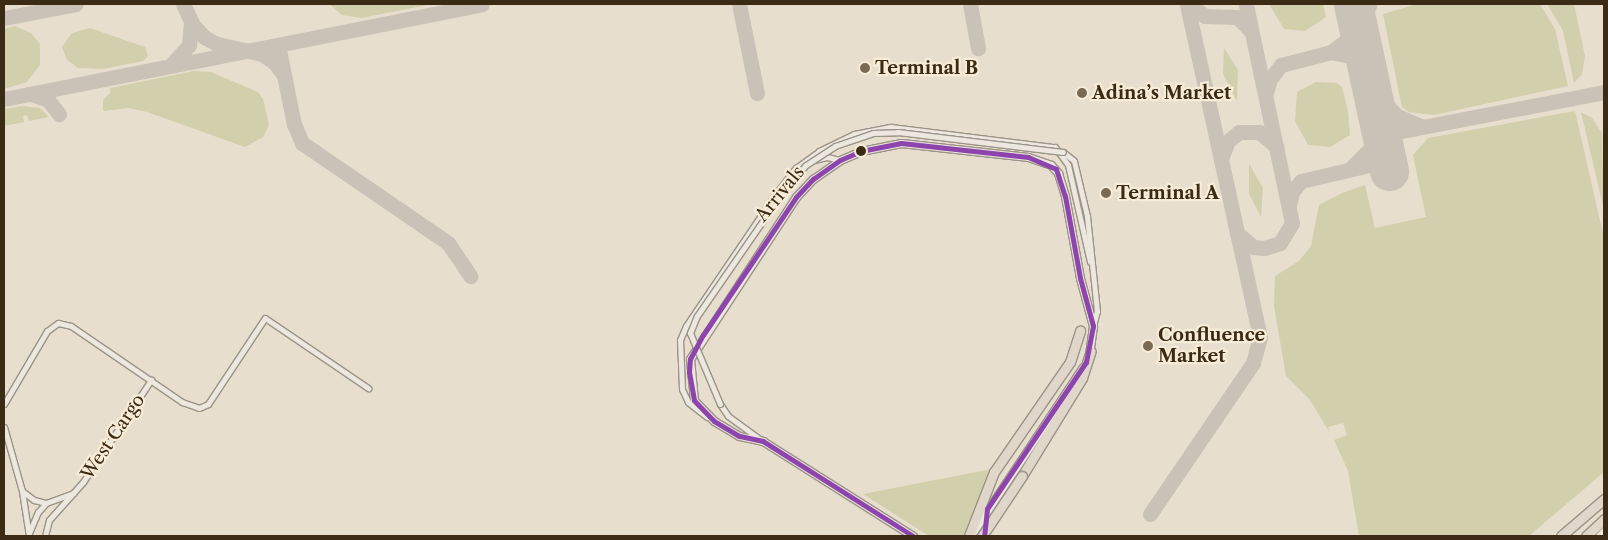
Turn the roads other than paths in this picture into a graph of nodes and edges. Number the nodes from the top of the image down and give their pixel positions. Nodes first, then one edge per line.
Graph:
1 (840, 160) junction
2 (796, 168) junction
3 (1090, 262) junction
4 (1093, 326) junction
5 (1080, 331) dead end
6 (1091, 351) junction
7 (151, 380) junction
8 (368, 388) dead end
9 (4, 404) edge
10 (714, 421) junction
11 (4, 427) edge
12 (763, 441) junction
13 (22, 491) junction
14 (74, 493) junction
15 (1604, 499) edge
16 (46, 503) junction
17 (987, 510) junction
18 (1604, 519) edge
19 (29, 535) edge
20 (45, 536) edge
21 (913, 536) edge
22 (970, 536) edge
23 (983, 536) edge
24 (1561, 536) edge
25 (1586, 536) edge

1 - 2 street
1 - 4 main road
1 - 10 main road
2 - 3 street, Arrivals
2 - 10 street, Arrivals
3 - 4 street
3 - 12 street, bridge
4 - 6 main road
5 - 22 highway
6 - 17 main road
6 - 23 highway, bridge
7 - 8 street
7 - 9 street
7 - 14 street, West Cargo
10 - 12 main road
11 - 13 street
12 - 21 main road
13 - 16 street
13 - 19 street
14 - 16 street, West Cargo
14 - 20 street, West Cargo
15 - 24 highway
16 - 19 street
17 - 22 main road
17 - 23 main road
18 - 25 highway

